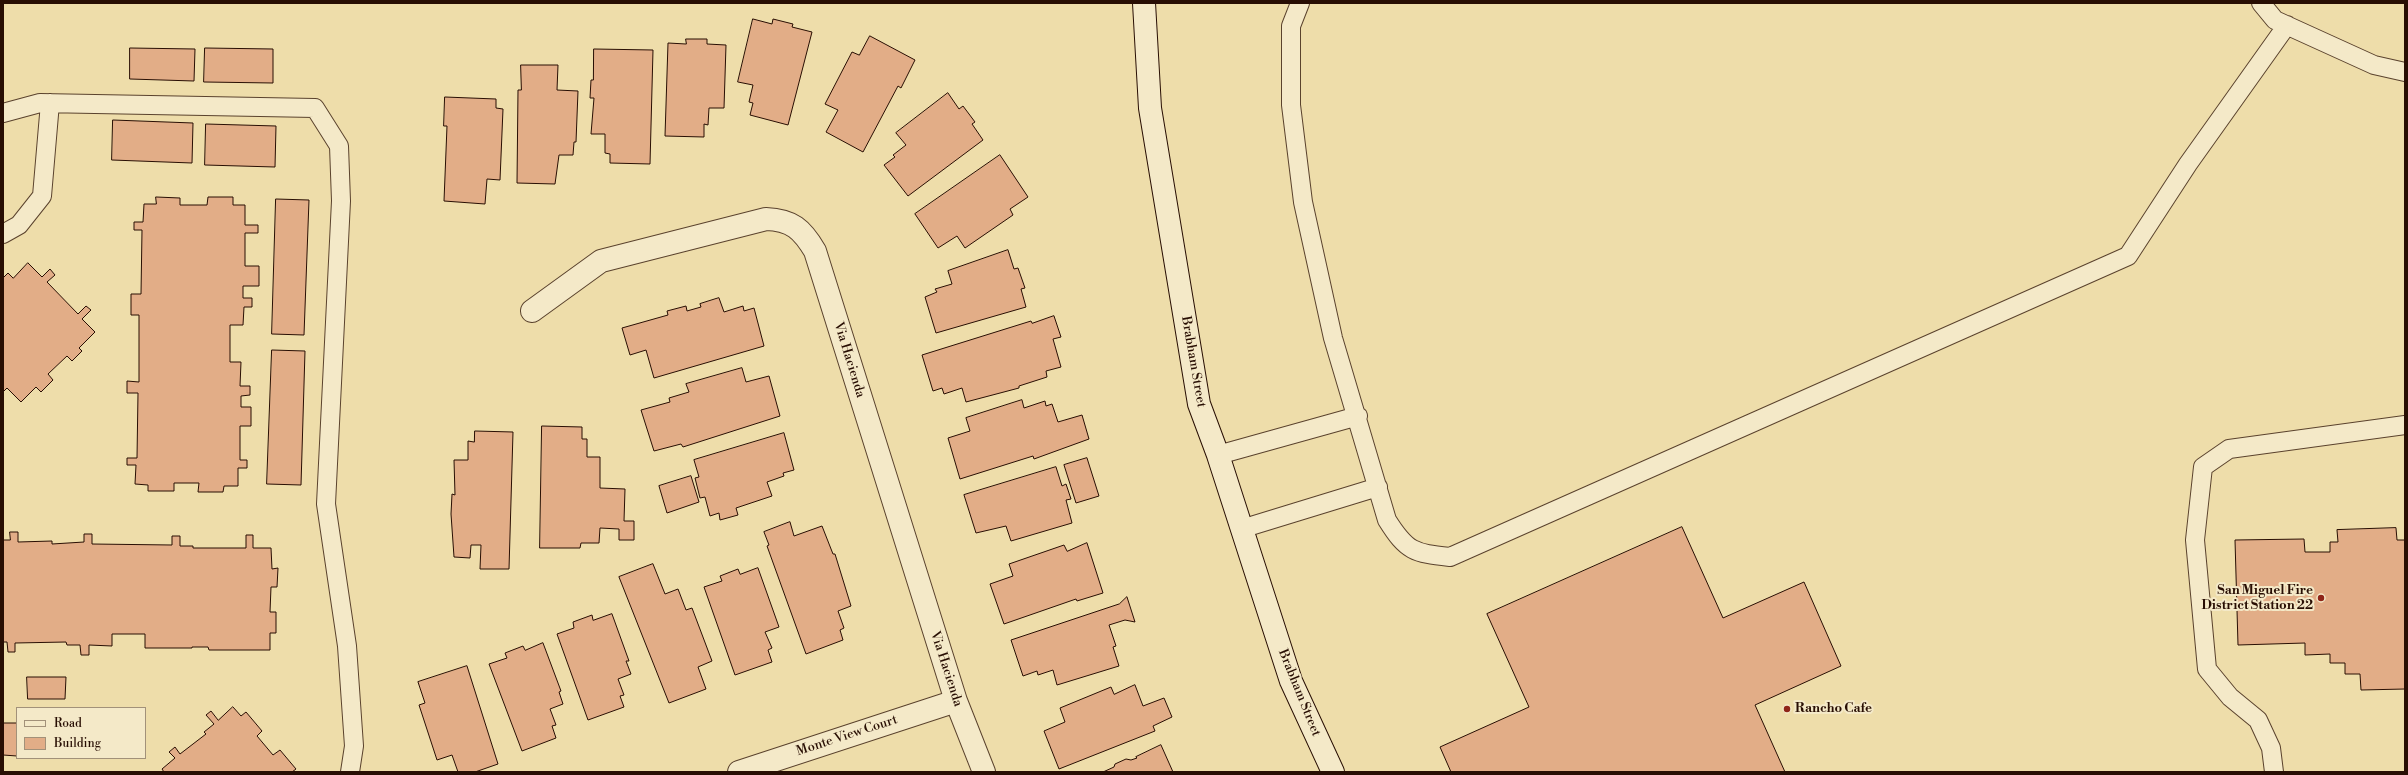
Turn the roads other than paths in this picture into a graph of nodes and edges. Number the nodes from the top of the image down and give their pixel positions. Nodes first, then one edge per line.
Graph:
1 (1144, 3) edge
2 (1300, 3) edge
3 (2261, 3) edge
4 (2287, 25) junction
5 (2405, 72) edge
6 (50, 103) junction
7 (3, 113) edge
8 (3, 234) edge
9 (532, 311) dead end
10 (1358, 416) junction
11 (2405, 425) edge
12 (1218, 455) junction
13 (1378, 487) junction
14 (1241, 529) junction
15 (956, 701) junction
16 (350, 772) edge
17 (739, 772) edge
18 (984, 772) edge
19 (1333, 772) edge
20 (2274, 772) edge

1 - 12 street, Brabham Street
2 - 10 lane
3 - 4 lane
4 - 5 lane
4 - 13 lane
6 - 7 lane
6 - 8 lane
6 - 16 lane
9 - 15 street, Via Hacienda
10 - 12 lane
10 - 13 lane
11 - 20 lane
12 - 14 street, Brabham Street
13 - 14 lane
14 - 19 street, Brabham Street
15 - 17 street, Monte View Court
15 - 18 street, Via Hacienda

